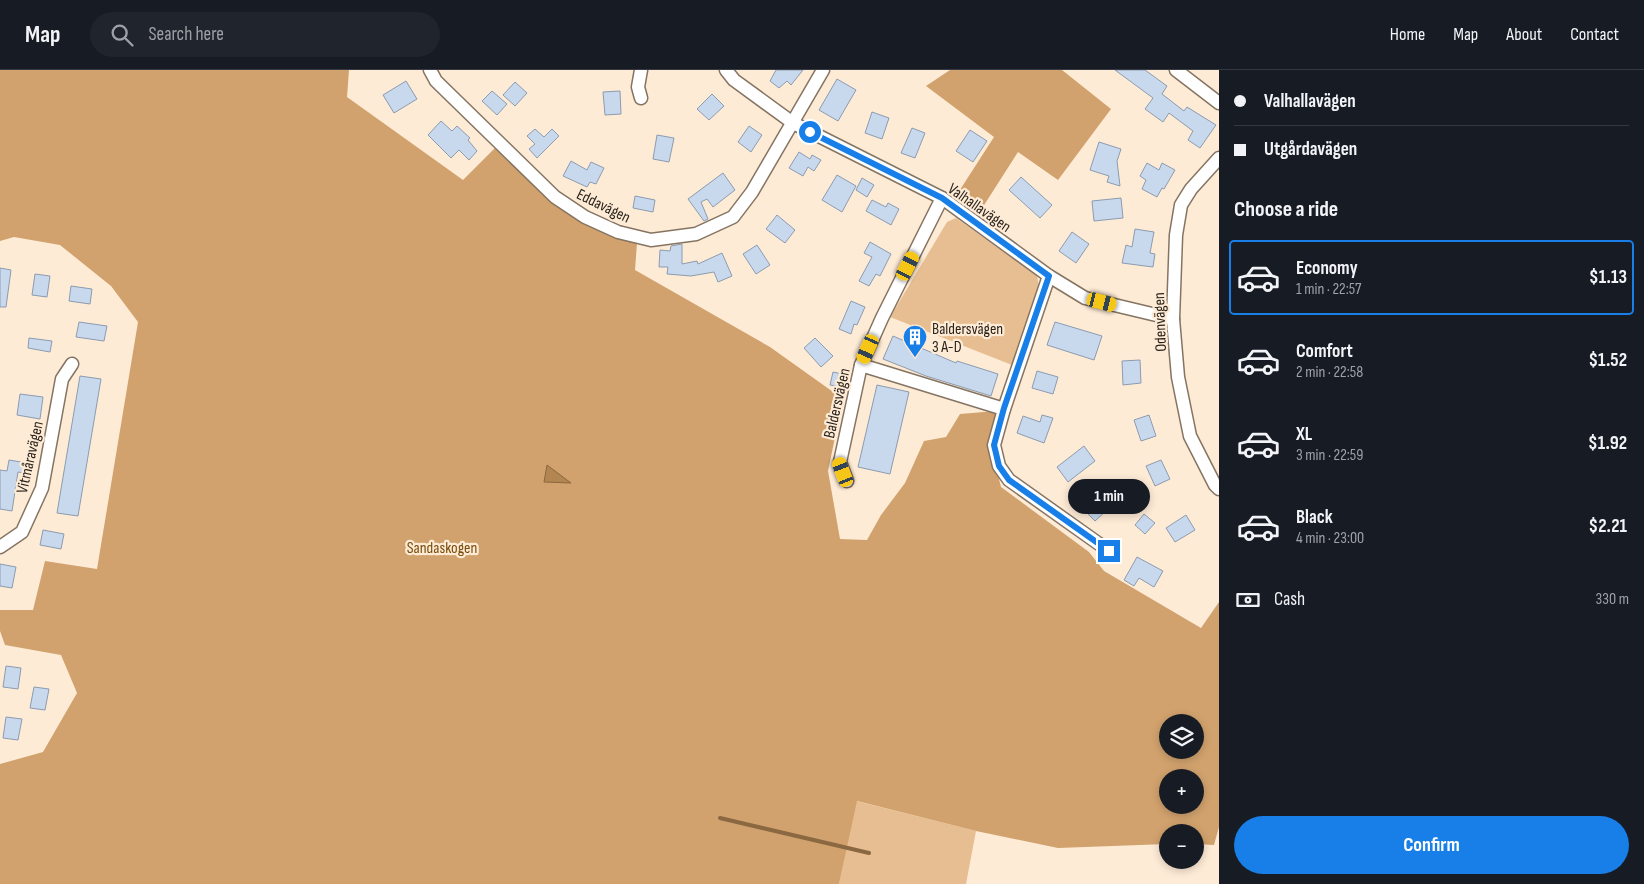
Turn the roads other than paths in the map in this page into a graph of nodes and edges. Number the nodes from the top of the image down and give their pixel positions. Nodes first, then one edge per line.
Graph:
1 (430, 70) edge
2 (641, 70) edge
3 (726, 70) edge
4 (823, 70) edge
5 (1176, 70) edge
6 (641, 98) dead end
7 (1219, 102) edge
8 (793, 123) junction
9 (1219, 158) edge
10 (942, 198) junction
11 (1049, 276) junction
12 (1173, 319) junction
13 (72, 364) dead end
14 (861, 365) junction
15 (1004, 408) junction
16 (847, 481) dead end
17 (1219, 489) edge
18 (0, 547) edge
19 (1109, 551) dead end

1 - 8 street, Eddavägen
2 - 6 street
3 - 8 street, Valhallavägen
4 - 8 street, Eddavägen
5 - 7 street
8 - 10 street, Valhallavägen
9 - 12 street, Odenvägen
10 - 11 street, Valhallavägen
10 - 14 street, Baldersvägen
11 - 12 street, Valhallavägen
11 - 15 street
12 - 17 street, Odenvägen
13 - 18 street, Vitmåravägen
14 - 15 street
14 - 16 street, Baldersvägen
15 - 19 street

